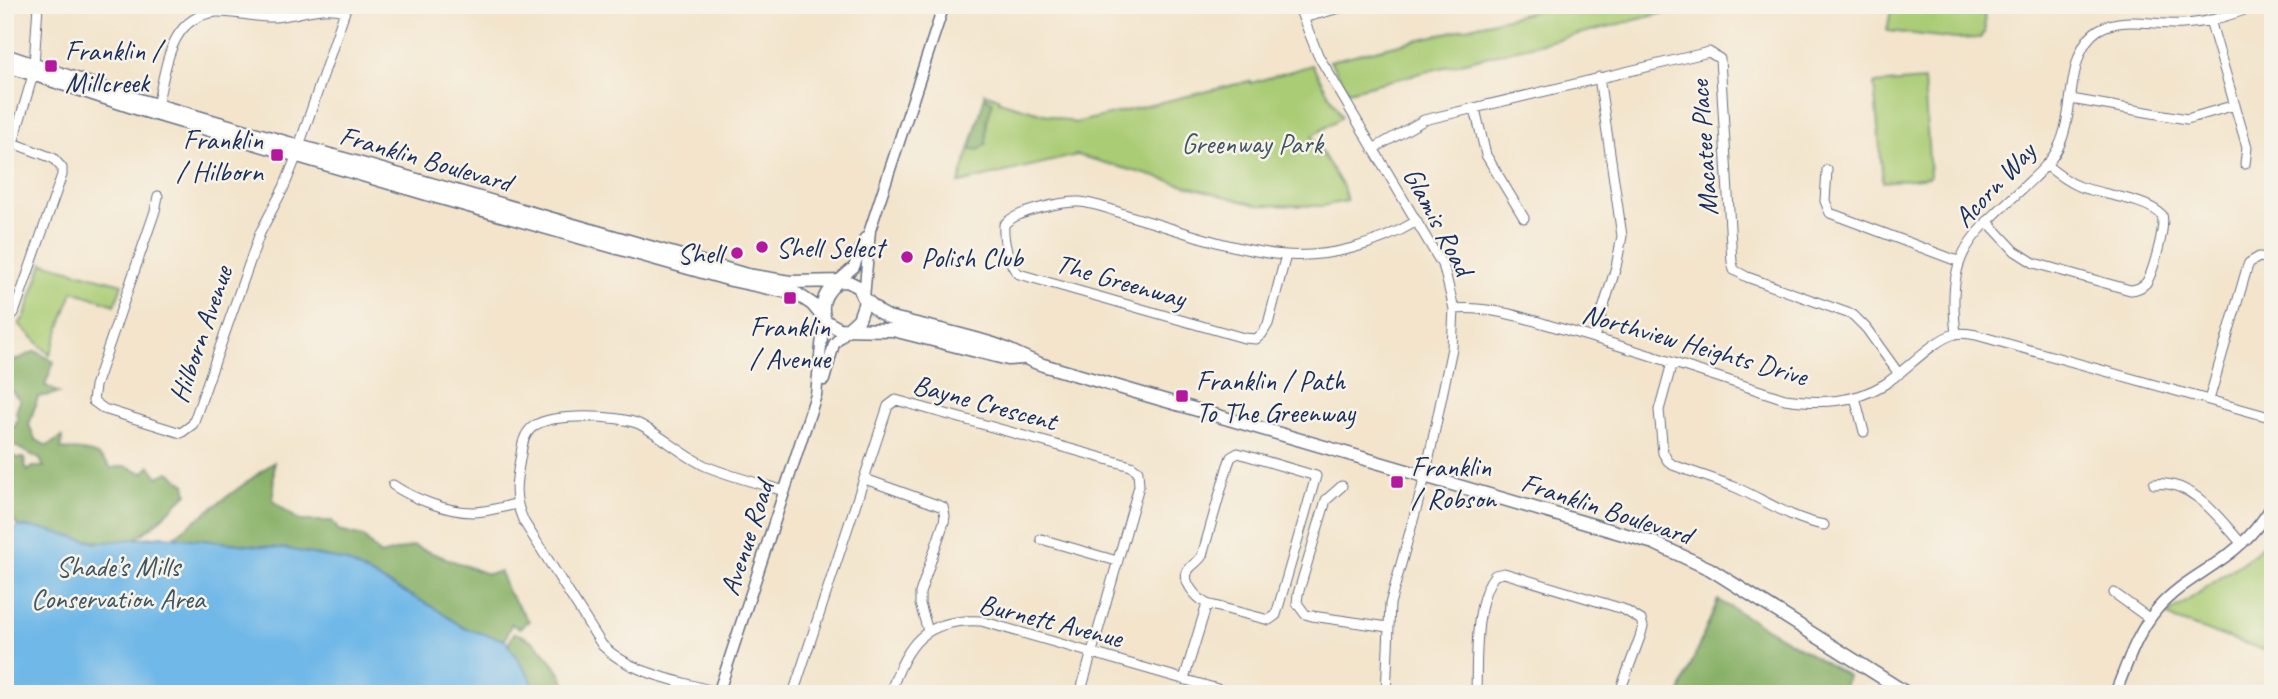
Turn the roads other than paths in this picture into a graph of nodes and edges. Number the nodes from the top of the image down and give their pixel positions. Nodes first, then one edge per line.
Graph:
1 (38, 5) edge
2 (944, 5) edge
3 (1298, 5) edge
4 (1351, 5) edge
5 (2260, 5) edge
6 (346, 8) edge
7 (1303, 18) junction
8 (2210, 20) junction
9 (5, 55) edge
10 (5, 65) edge
11 (34, 70) junction
12 (1599, 77) junction
13 (2071, 99) junction
14 (157, 105) junction
15 (2235, 105) junction
16 (1475, 109) junction
17 (9, 141) edge
18 (1373, 149) junction
19 (298, 150) junction
20 (2245, 164) dead end
21 (2046, 165) junction
22 (1827, 170) dead end
23 (158, 196) dead end
24 (1524, 218) dead end
25 (1417, 221) junction
26 (1987, 221) junction
27 (870, 230) junction
28 (1286, 255) junction
29 (2273, 259) edge
30 (1960, 262) junction
31 (838, 281) junction
32 (864, 298) junction
33 (1454, 309) junction
34 (824, 317) junction
35 (5, 321) edge
36 (847, 330) junction
37 (1956, 334) junction
38 (1594, 338) junction
39 (1022, 358) junction
40 (1672, 363) junction
41 (1899, 373) junction
42 (816, 396) junction
43 (1855, 397) junction
44 (2209, 400) junction
45 (2273, 418) edge
46 (1864, 432) dead end
47 (1424, 477) junction
48 (865, 479) junction
49 (2154, 484) dead end
50 (393, 485) dead end
51 (1342, 486) dead end
52 (785, 491) junction
53 (516, 504) junction
54 (2273, 504) edge
55 (1824, 525) dead end
56 (1041, 540) dead end
57 (2242, 544) junction
58 (1117, 561) junction
59 (2114, 593) dead end
60 (1207, 604) junction
61 (2150, 619) junction
62 (1388, 627) junction
63 (929, 631) junction
64 (1092, 652) junction
65 (1184, 679) junction
66 (718, 693) edge
67 (793, 694) edge
68 (890, 694) edge
69 (1080, 694) edge
70 (1235, 694) edge
71 (1386, 694) edge
72 (1476, 694) edge
73 (1619, 694) edge
74 (1908, 694) edge
75 (2115, 694) edge

1 - 11 street
2 - 27 street
3 - 7 street, Glamis Road
4 - 7 street
5 - 8 street, Acorn Way
6 - 14 street
6 - 19 street
7 - 18 street, Glamis Road
8 - 13 street, Acorn Way
8 - 15 street
9 - 11 main road, Franklin Boulevard
10 - 11 main road, Franklin Boulevard
11 - 14 main road, Franklin Boulevard
11 - 17 street
11 - 19 main road, Franklin Boulevard
12 - 16 street, Macatee Place
12 - 38 street
12 - 41 street, Macatee Place
13 - 15 street
13 - 21 street, Acorn Way
14 - 19 main road, Franklin Boulevard
15 - 20 street
16 - 18 street, Macatee Place
16 - 24 street
17 - 35 street
18 - 25 street, Glamis Road
19 - 23 street, Hilborn Avenue
19 - 31 main road, Franklin Boulevard
19 - 34 main road, Franklin Boulevard
21 - 26 street, Acorn Way
21 - 26 street
22 - 30 street
25 - 28 street, The Greenway
25 - 33 street, Glamis Road
26 - 30 street, Acorn Way
27 - 31 street
27 - 32 street
28 - 28 street, The Greenway
29 - 44 street
30 - 37 street, Acorn Way
31 - 32 main road
31 - 34 main road
32 - 36 main road
32 - 39 main road, Franklin Boulevard
33 - 38 street, Northview Heights Drive
33 - 47 street, Glamis Road
34 - 36 main road
34 - 42 street, Avenue Road
36 - 39 main road, Franklin Boulevard
36 - 42 street, Avenue Road
37 - 41 street, Northview Heights Drive
37 - 44 street
38 - 40 street, Northview Heights Drive
39 - 47 main road, Franklin Boulevard
40 - 43 street, Northview Heights Drive
40 - 55 street
41 - 43 street, Northview Heights Drive
42 - 52 street, Avenue Road
43 - 46 street
44 - 45 street
47 - 62 street, Glamis Road
47 - 74 main road, Franklin Boulevard
48 - 58 street, Bayne Crescent
48 - 63 street
48 - 67 street, Bayne Crescent
49 - 57 street
50 - 53 street
51 - 62 street
52 - 53 street
52 - 66 street, Avenue Road
53 - 66 street
54 - 57 street
56 - 58 street
57 - 61 street
58 - 64 street, Bayne Crescent
59 - 61 street
60 - 60 street
60 - 65 street
61 - 75 street
62 - 71 street, Glamis Road
63 - 64 street, Burnett Avenue
63 - 68 street, Burnett Avenue
64 - 65 street, Burnett Avenue
64 - 69 street, Bayne Crescent
65 - 70 street, Burnett Avenue
72 - 73 street

